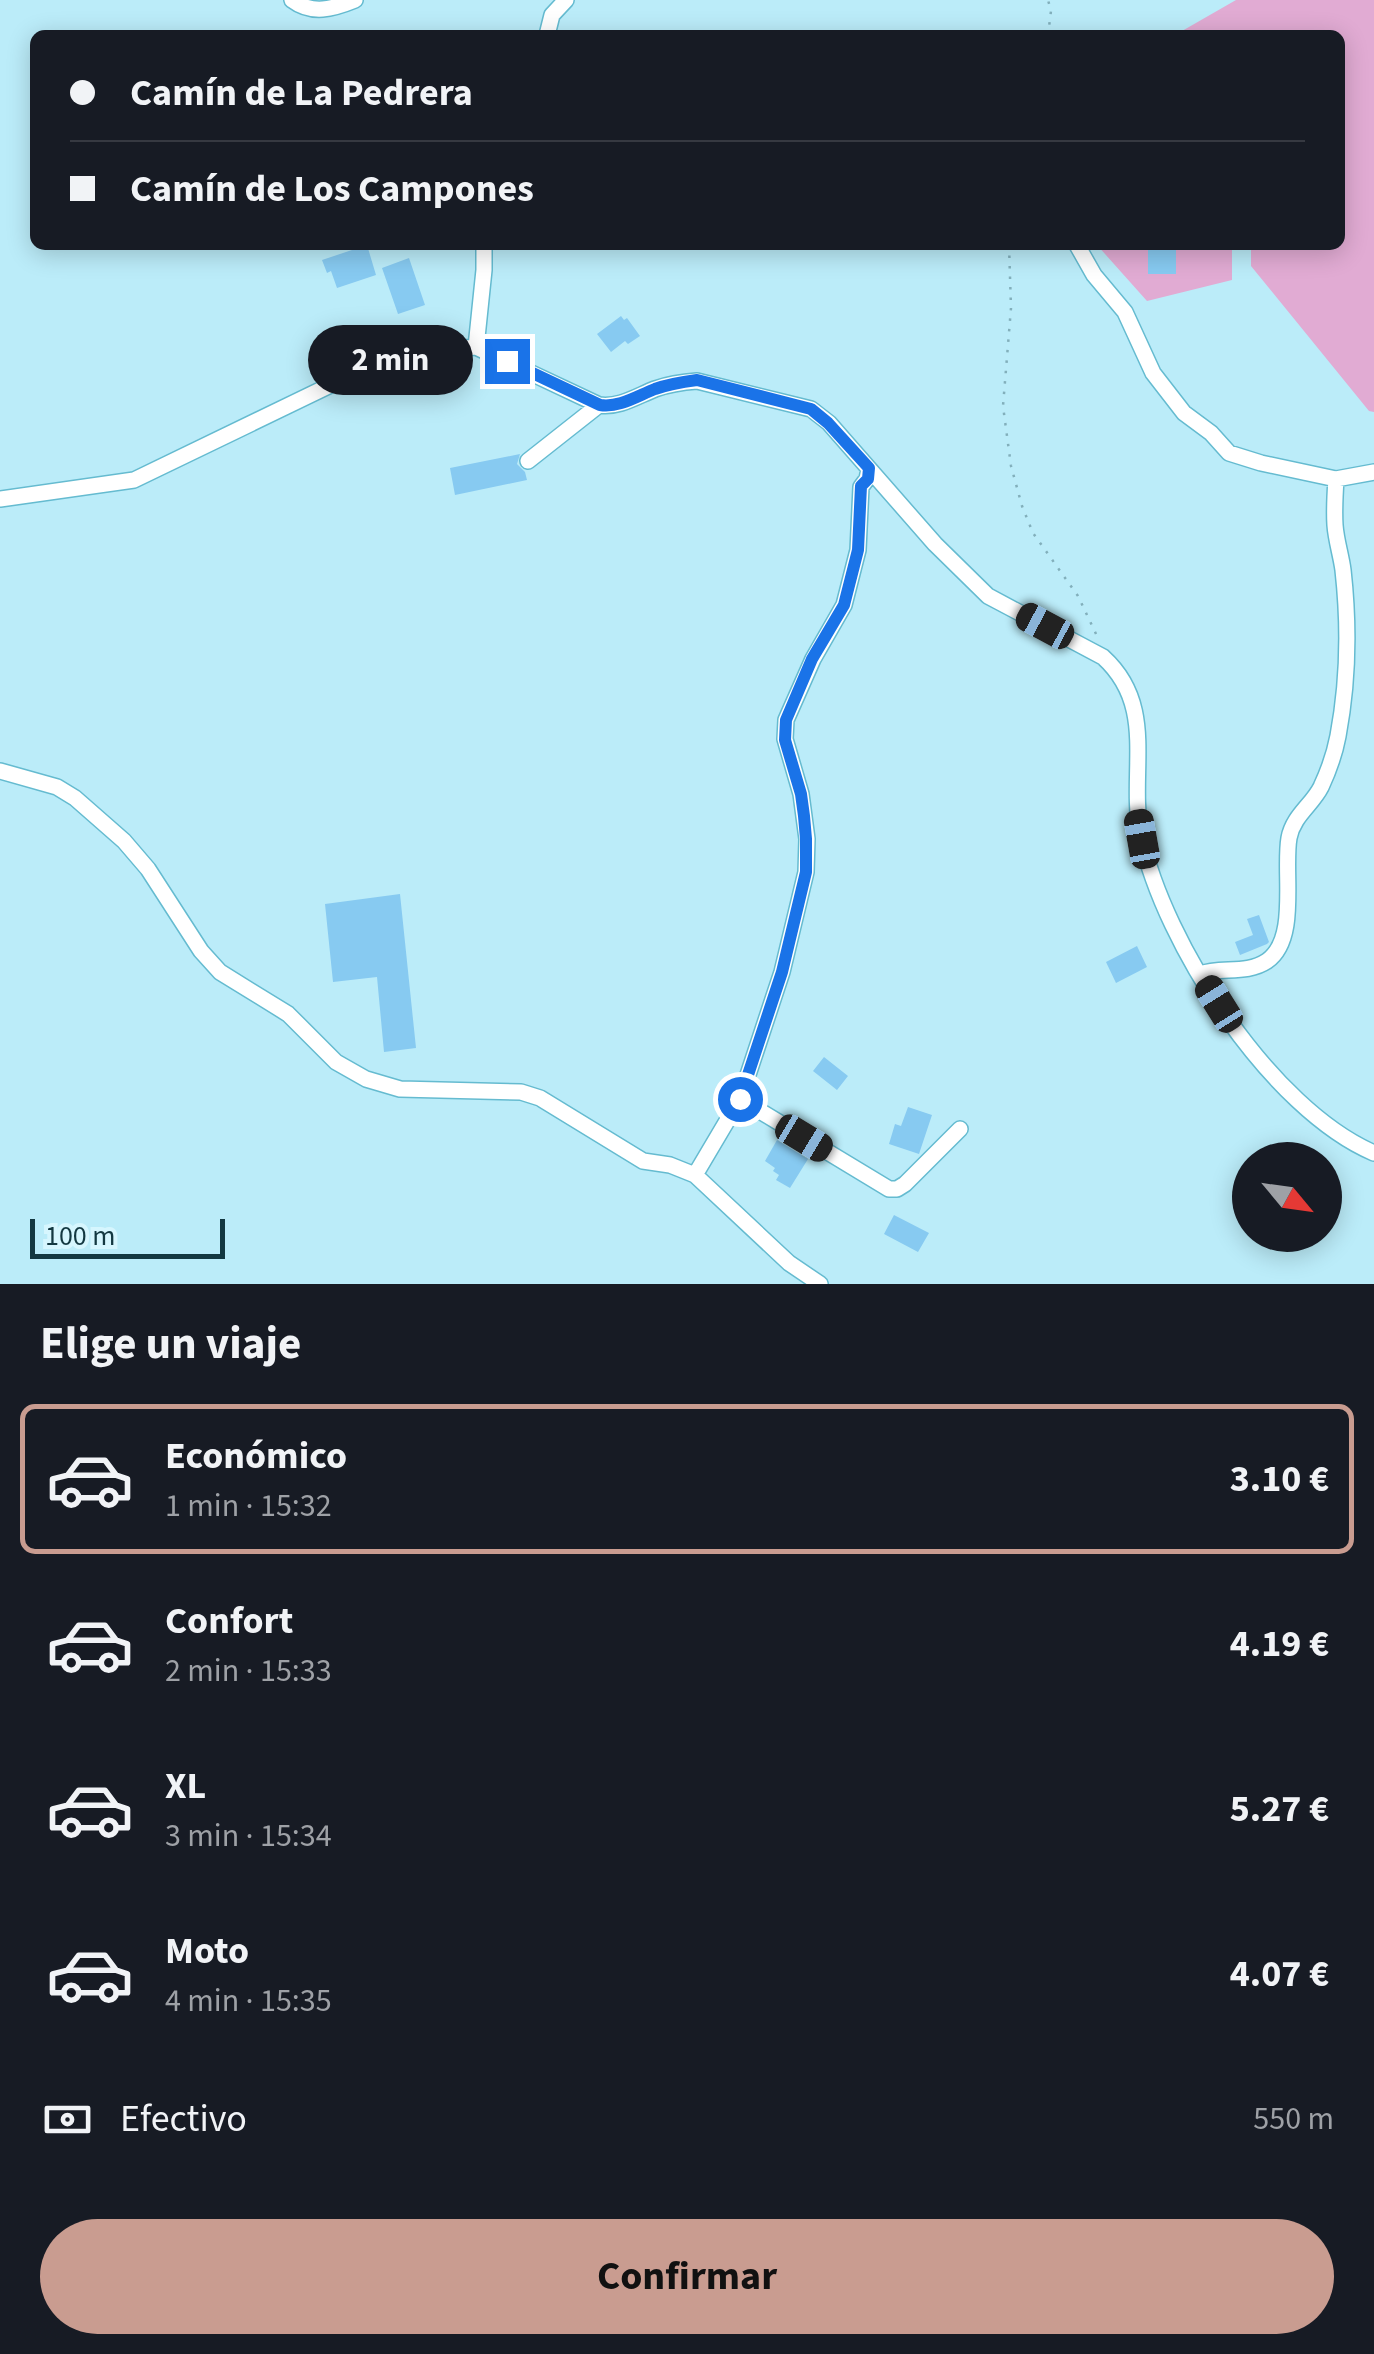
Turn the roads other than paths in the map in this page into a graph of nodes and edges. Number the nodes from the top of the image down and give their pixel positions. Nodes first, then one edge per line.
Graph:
1 (292, 0) edge
2 (355, 0) edge
3 (566, 0) edge
4 (548, 30) edge
5 (484, 250) edge
6 (1079, 250) edge
7 (476, 346) junction
8 (600, 405) junction
9 (528, 460) dead end
10 (869, 468) junction
11 (1374, 472) edge
12 (1336, 479) junction
13 (0, 499) edge
14 (0, 771) edge
15 (1200, 974) junction
16 (740, 1099) junction
17 (960, 1129) dead end
18 (1374, 1152) edge
19 (696, 1175) junction
20 (820, 1284) edge

1 - 2 street
3 - 4 street
5 - 7 street
6 - 12 street
7 - 8 street
7 - 13 street
8 - 9 street
8 - 10 street
10 - 15 street
10 - 16 street
11 - 12 street
12 - 15 street
14 - 19 street
15 - 18 street
16 - 17 street
16 - 19 street
19 - 20 street

